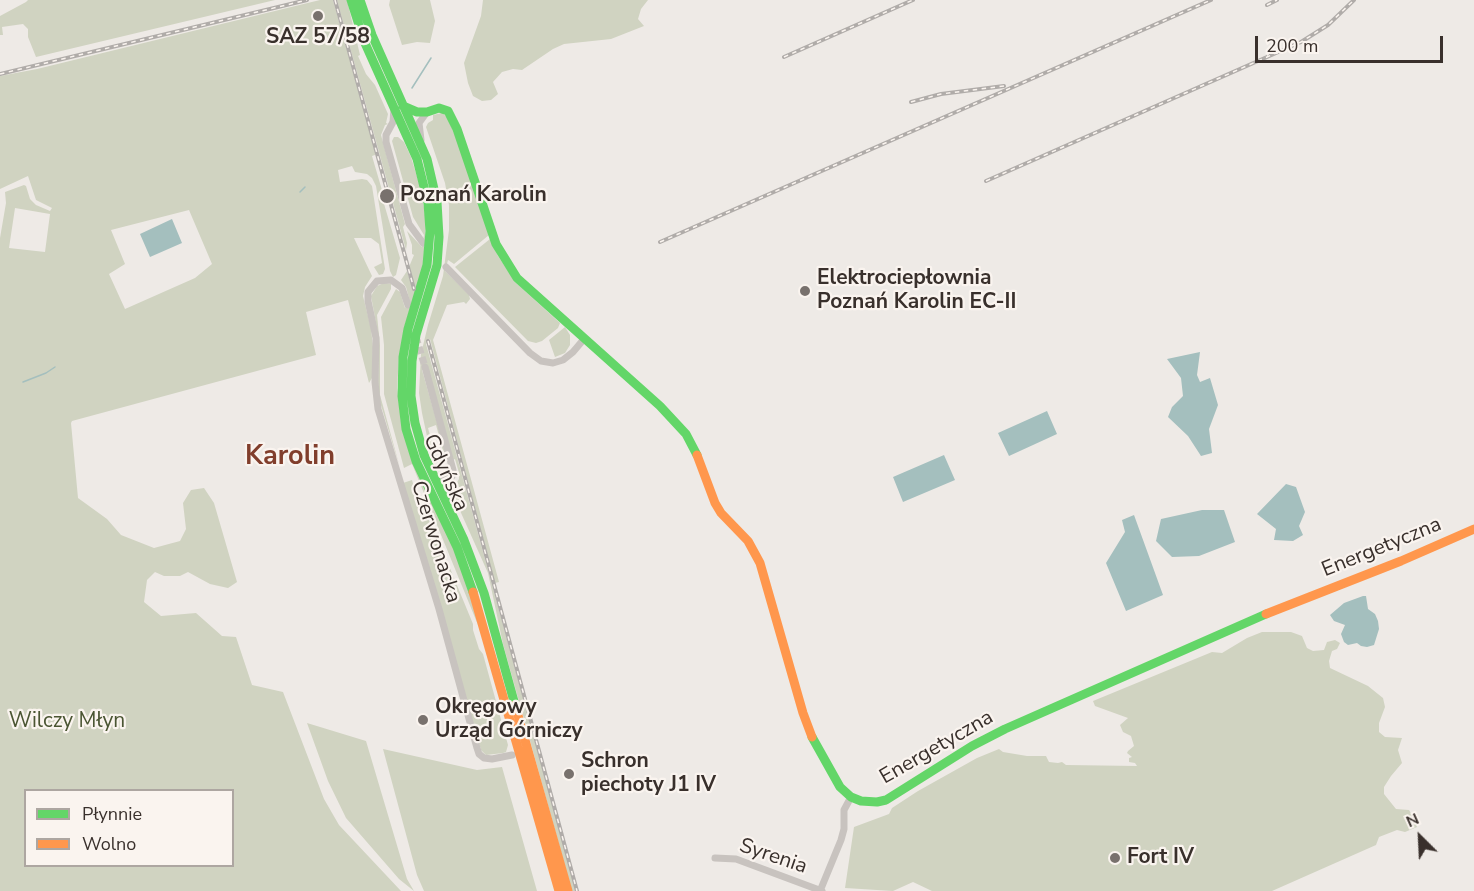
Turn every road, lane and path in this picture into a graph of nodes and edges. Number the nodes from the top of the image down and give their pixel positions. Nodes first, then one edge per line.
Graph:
1 (351, 0) edge
2 (360, 0) edge
3 (399, 107) junction
4 (427, 112) junction
5 (387, 133) junction
6 (406, 135) junction
7 (423, 148) junction
8 (423, 243) dead end
9 (446, 267) dead end
10 (408, 305) dead end
11 (584, 339) junction
12 (425, 367) tunnel mouth
13 (433, 474) junction
14 (452, 476) junction
15 (448, 504) junction
16 (1474, 529) edge
17 (514, 727) junction
18 (512, 754) junction
19 (526, 770) junction
20 (851, 797) junction
21 (715, 858) dead end
22 (559, 891) edge
23 (568, 891) edge
24 (820, 891) edge

1 - 3 main road, Gdyńska
2 - 3 main road, Gdyńska
3 - 4 main road
3 - 5 street
3 - 6 main road, Gdyńska
3 - 7 main road, Gdyńska
4 - 7 street
4 - 11 main road
5 - 6 street
5 - 8 street
6 - 17 main road, Gdyńska
7 - 13 main road, Gdyńska
9 - 11 street
10 - 18 street, Czerwonacka
11 - 20 main road
12 - 14 street, Czerwonacka
13 - 14 street, Czerwonacka
13 - 15 main road, Gdyńska
14 - 15 street, Czerwonacka
15 - 23 main road, Gdyńska
16 - 20 main road, Energetyczna
17 - 18 street
17 - 19 main road, Gdyńska
18 - 19 street
19 - 22 main road, Gdyńska
20 - 24 street
21 - 24 street, Syrenia

